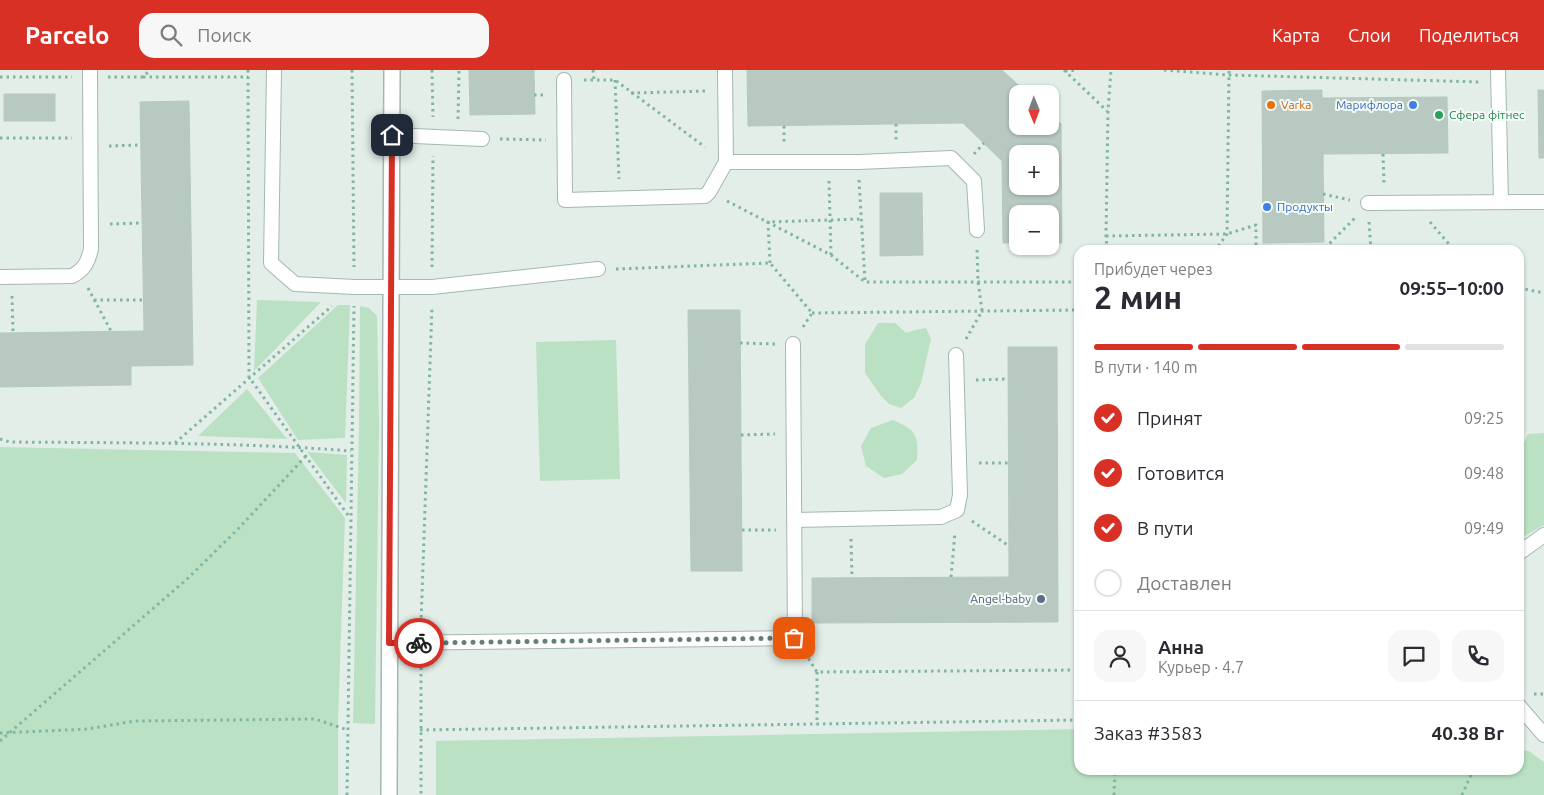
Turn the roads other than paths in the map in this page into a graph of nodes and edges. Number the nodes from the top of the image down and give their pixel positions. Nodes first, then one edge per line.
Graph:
1 (274, 70) edge
2 (392, 70) edge
3 (725, 70) edge
4 (90, 73) edge
5 (1498, 76) edge
6 (564, 80) road end
7 (392, 135) junction
8 (482, 139) road end
9 (726, 162) junction
10 (1501, 202) junction
11 (1544, 202) edge
12 (1368, 204) road end
13 (977, 230) road end
14 (598, 269) road end
15 (6, 276) edge
16 (391, 287) junction
17 (793, 344) road end
18 (956, 355) road end
19 (794, 525) junction
20 (1544, 534) edge
21 (1524, 549) edge
22 (389, 643) junction
23 (1524, 712) edge
24 (1544, 735) edge
25 (389, 795) edge

1 - 16 lane
2 - 7 street
3 - 9 lane
4 - 15 lane
5 - 10 lane
6 - 9 lane
7 - 8 lane
7 - 16 street
9 - 13 lane
10 - 11 lane
10 - 12 lane
14 - 16 lane
16 - 22 street
17 - 19 lane
18 - 19 lane
19 - 22 lane
20 - 21 lane
22 - 25 street
23 - 24 lane

